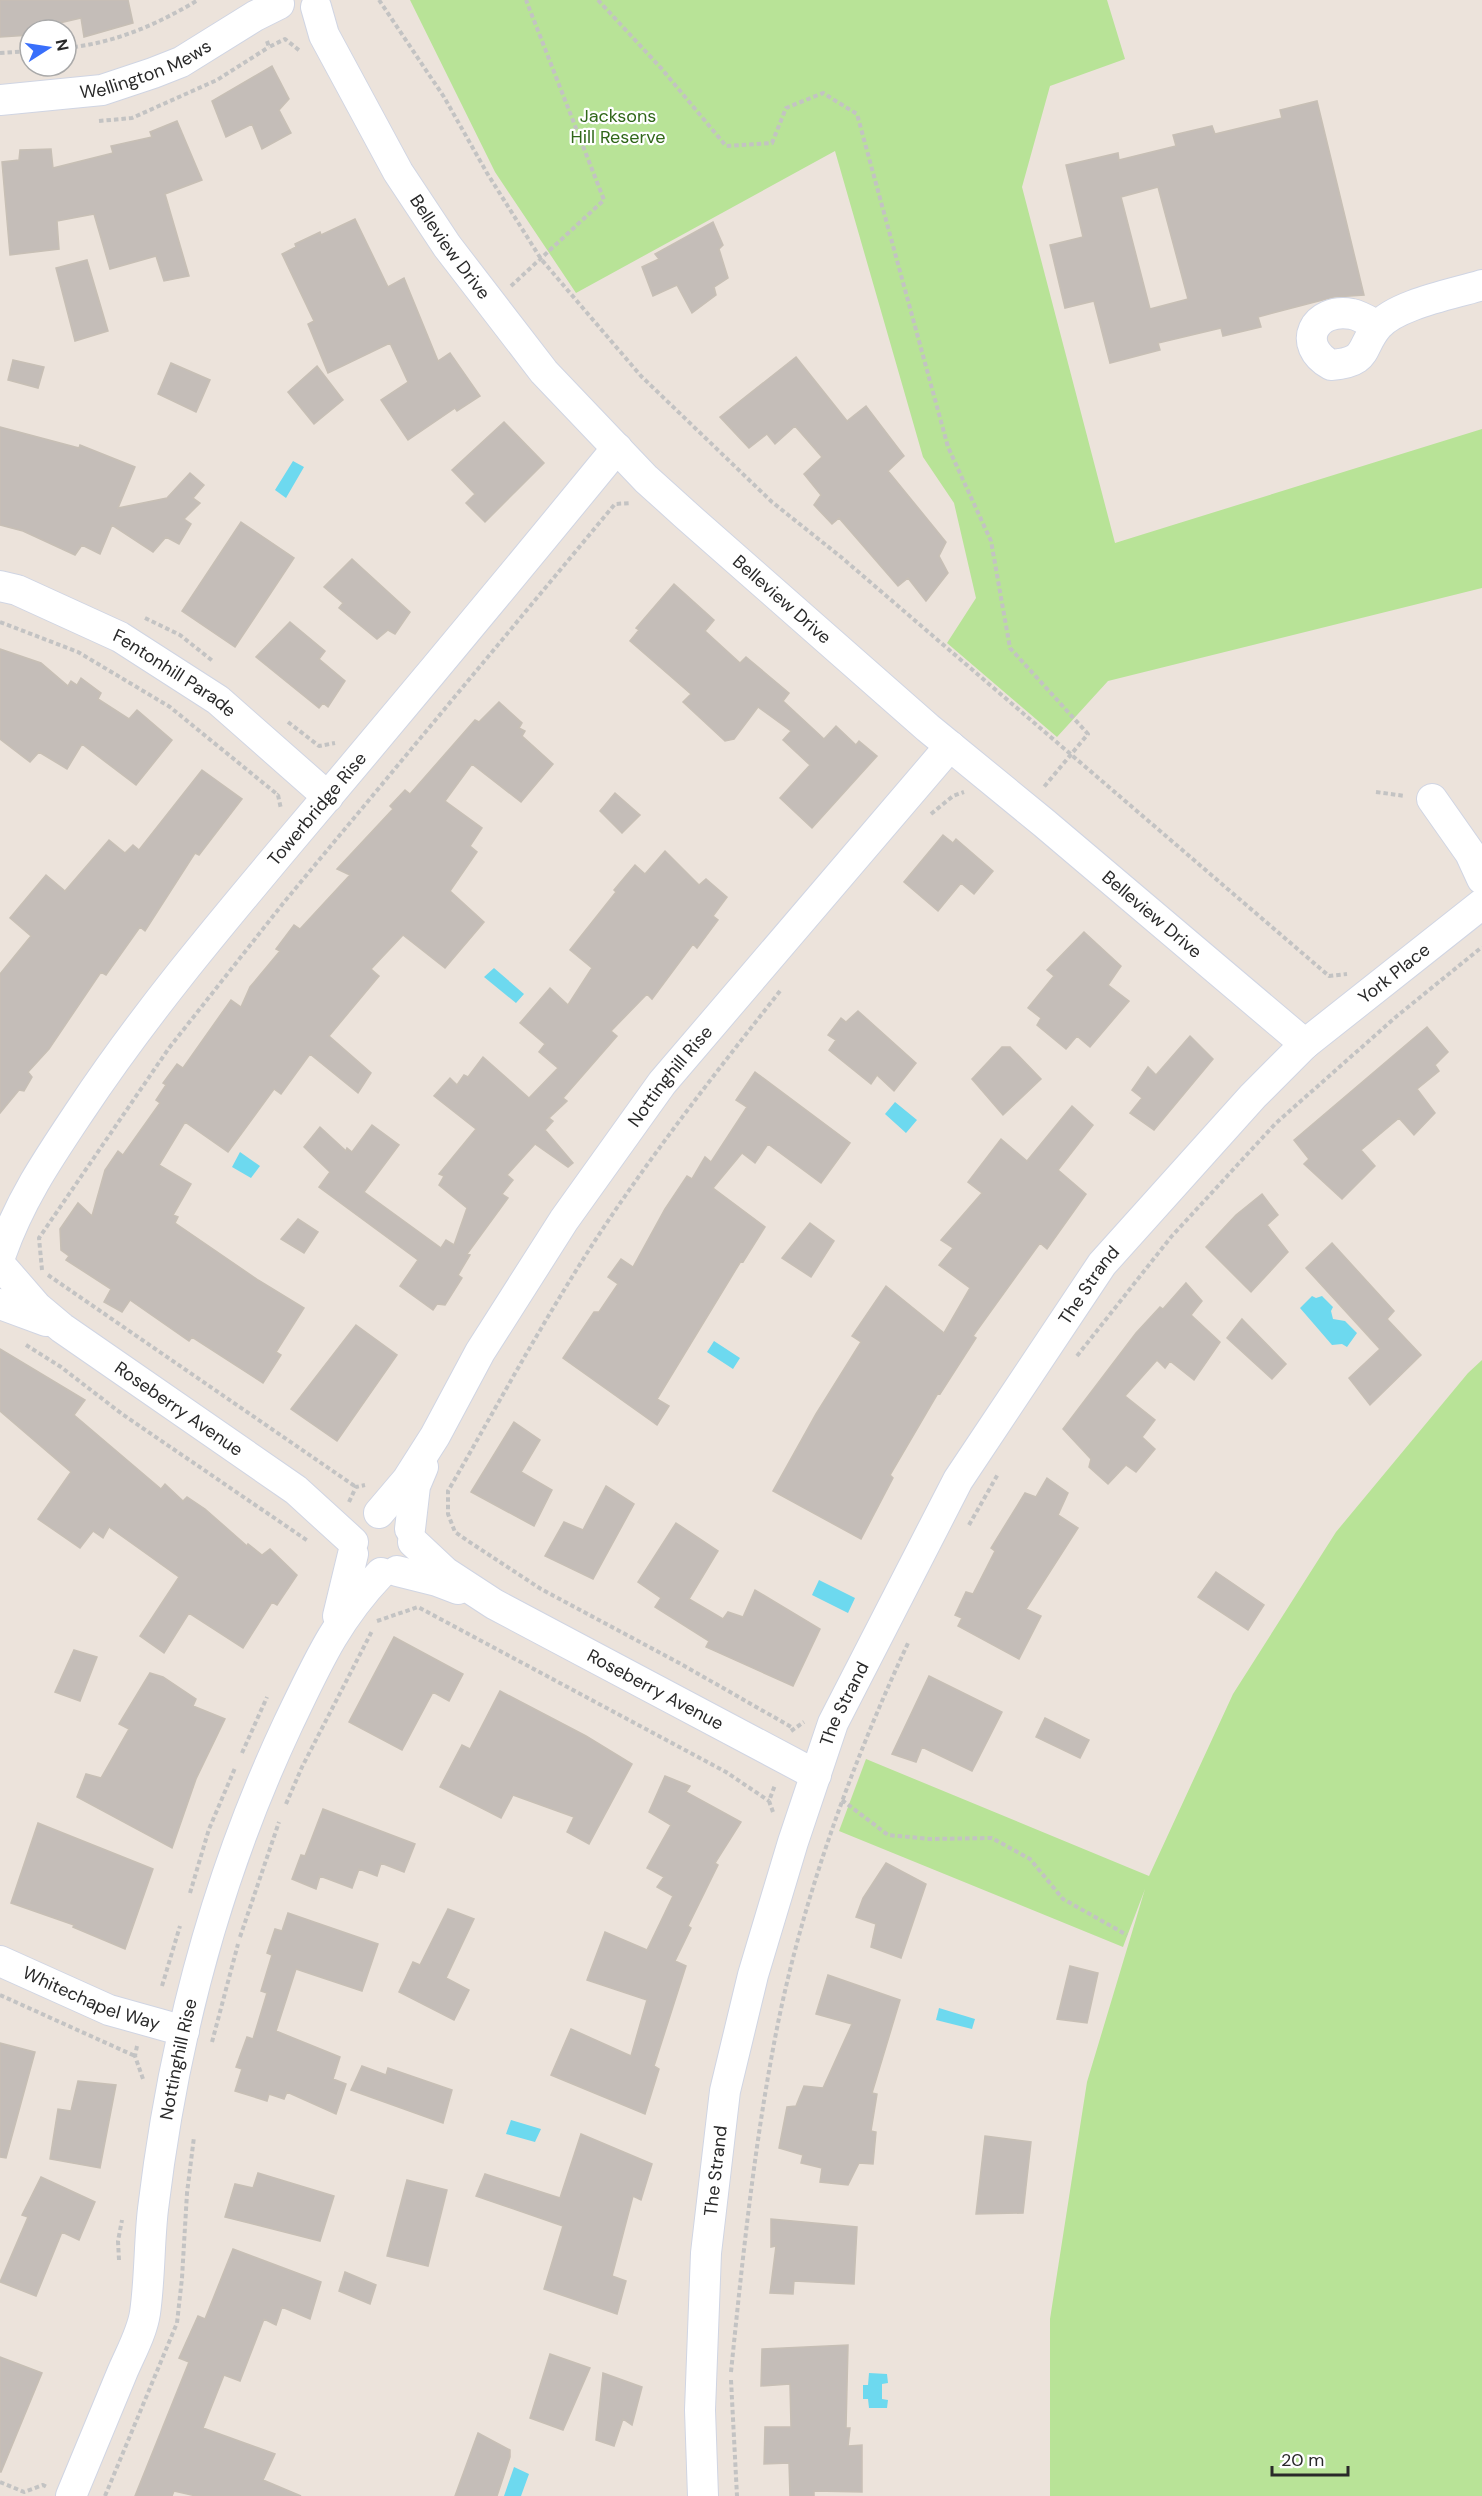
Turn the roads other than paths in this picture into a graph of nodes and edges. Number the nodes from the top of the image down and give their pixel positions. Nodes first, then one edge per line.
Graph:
1 (297, 6) edge
2 (0, 100) edge
3 (1482, 285) edge
4 (1378, 326) dead end
5 (617, 448) junction
6 (0, 586) edge
7 (950, 746) junction
8 (328, 796) junction
9 (1421, 801) road end
10 (1482, 879) edge
11 (1482, 904) edge
12 (1305, 1044) junction
13 (32, 1182) junction
14 (0, 1219) edge
15 (1, 1266) edge
16 (0, 1304) edge
17 (62, 1328) junction
18 (435, 1436) junction
19 (363, 1531) junction
20 (412, 1536) junction
21 (389, 1572) junction
22 (494, 1604) junction
23 (333, 1633) junction
24 (816, 1775) junction
25 (0, 1961) edge
26 (184, 2031) junction
27 (61, 2492) edge
28 (702, 2496) edge

1 - 2 street, Wellington Mews
1 - 5 street, Belleview Drive
3 - 4 street
5 - 7 street, Belleview Drive
5 - 8 street, Towerbridge Rise
6 - 8 street, Fentonhill Parade
7 - 12 street, Belleview Drive
7 - 18 street, Nottinghill Rise
8 - 13 street, Towerbridge Rise
9 - 10 street
11 - 12 street, York Place
12 - 24 street, The Strand
13 - 14 street, Towerbridge Rise
13 - 15 street, Towerbridge Rise
15 - 17 street, Roseberry Avenue
16 - 17 street, Roseberry Avenue
17 - 19 street, Roseberry Avenue
18 - 19 street, Nottinghill Rise
18 - 20 street, Nottinghill Rise
19 - 20 street
19 - 21 street
19 - 23 street, Nottinghill Rise
20 - 21 street
20 - 22 street, Roseberry Avenue
21 - 22 street, Roseberry Avenue
21 - 23 street, Nottinghill Rise
22 - 24 street, Roseberry Avenue
23 - 26 street, Nottinghill Rise
24 - 28 street, The Strand
25 - 26 street, Whitechapel Way
26 - 27 street, Nottinghill Rise

